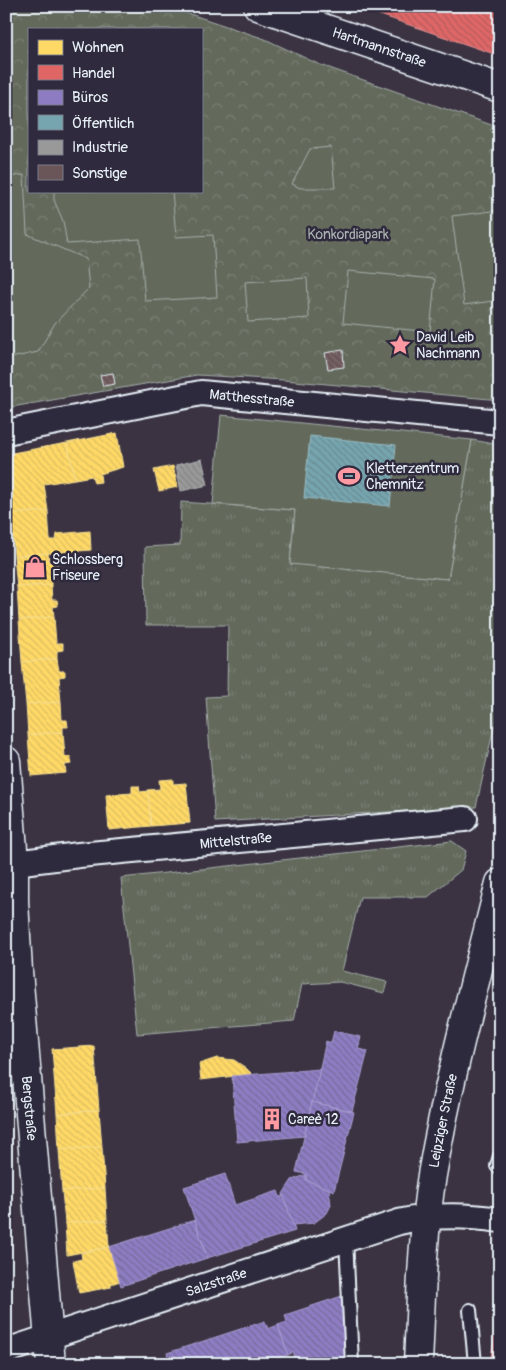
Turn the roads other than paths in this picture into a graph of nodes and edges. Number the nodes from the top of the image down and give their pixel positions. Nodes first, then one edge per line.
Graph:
1 (258, 6) edge
2 (500, 88) edge
3 (500, 422) edge
4 (6, 432) edge
5 (6, 762) edge
6 (465, 819) dead end
7 (10, 863) edge
8 (500, 883) edge
9 (13, 997) edge
10 (427, 1215) junction
11 (500, 1220) edge
12 (346, 1239) junction
13 (470, 1310) dead end
14 (48, 1337) junction
15 (6, 1350) edge
16 (51, 1364) edge
17 (352, 1364) edge
18 (418, 1364) edge
19 (475, 1364) edge

1 - 2 main road, Hartmannstraße
3 - 4 street, Matthesstraße
5 - 7 main road, Bergstraße
6 - 7 street, Mittelstraße
7 - 9 main road, Bergstraße
8 - 10 main road, Leipziger Straße
9 - 14 main road, Bergstraße
10 - 11 street, Salzstraße
10 - 12 street, Salzstraße
10 - 18 main road, Leipziger Straße
12 - 14 street, Salzstraße
12 - 17 lane
13 - 19 lane
14 - 15 street, Salzstraße
14 - 16 main road, Bergstraße

